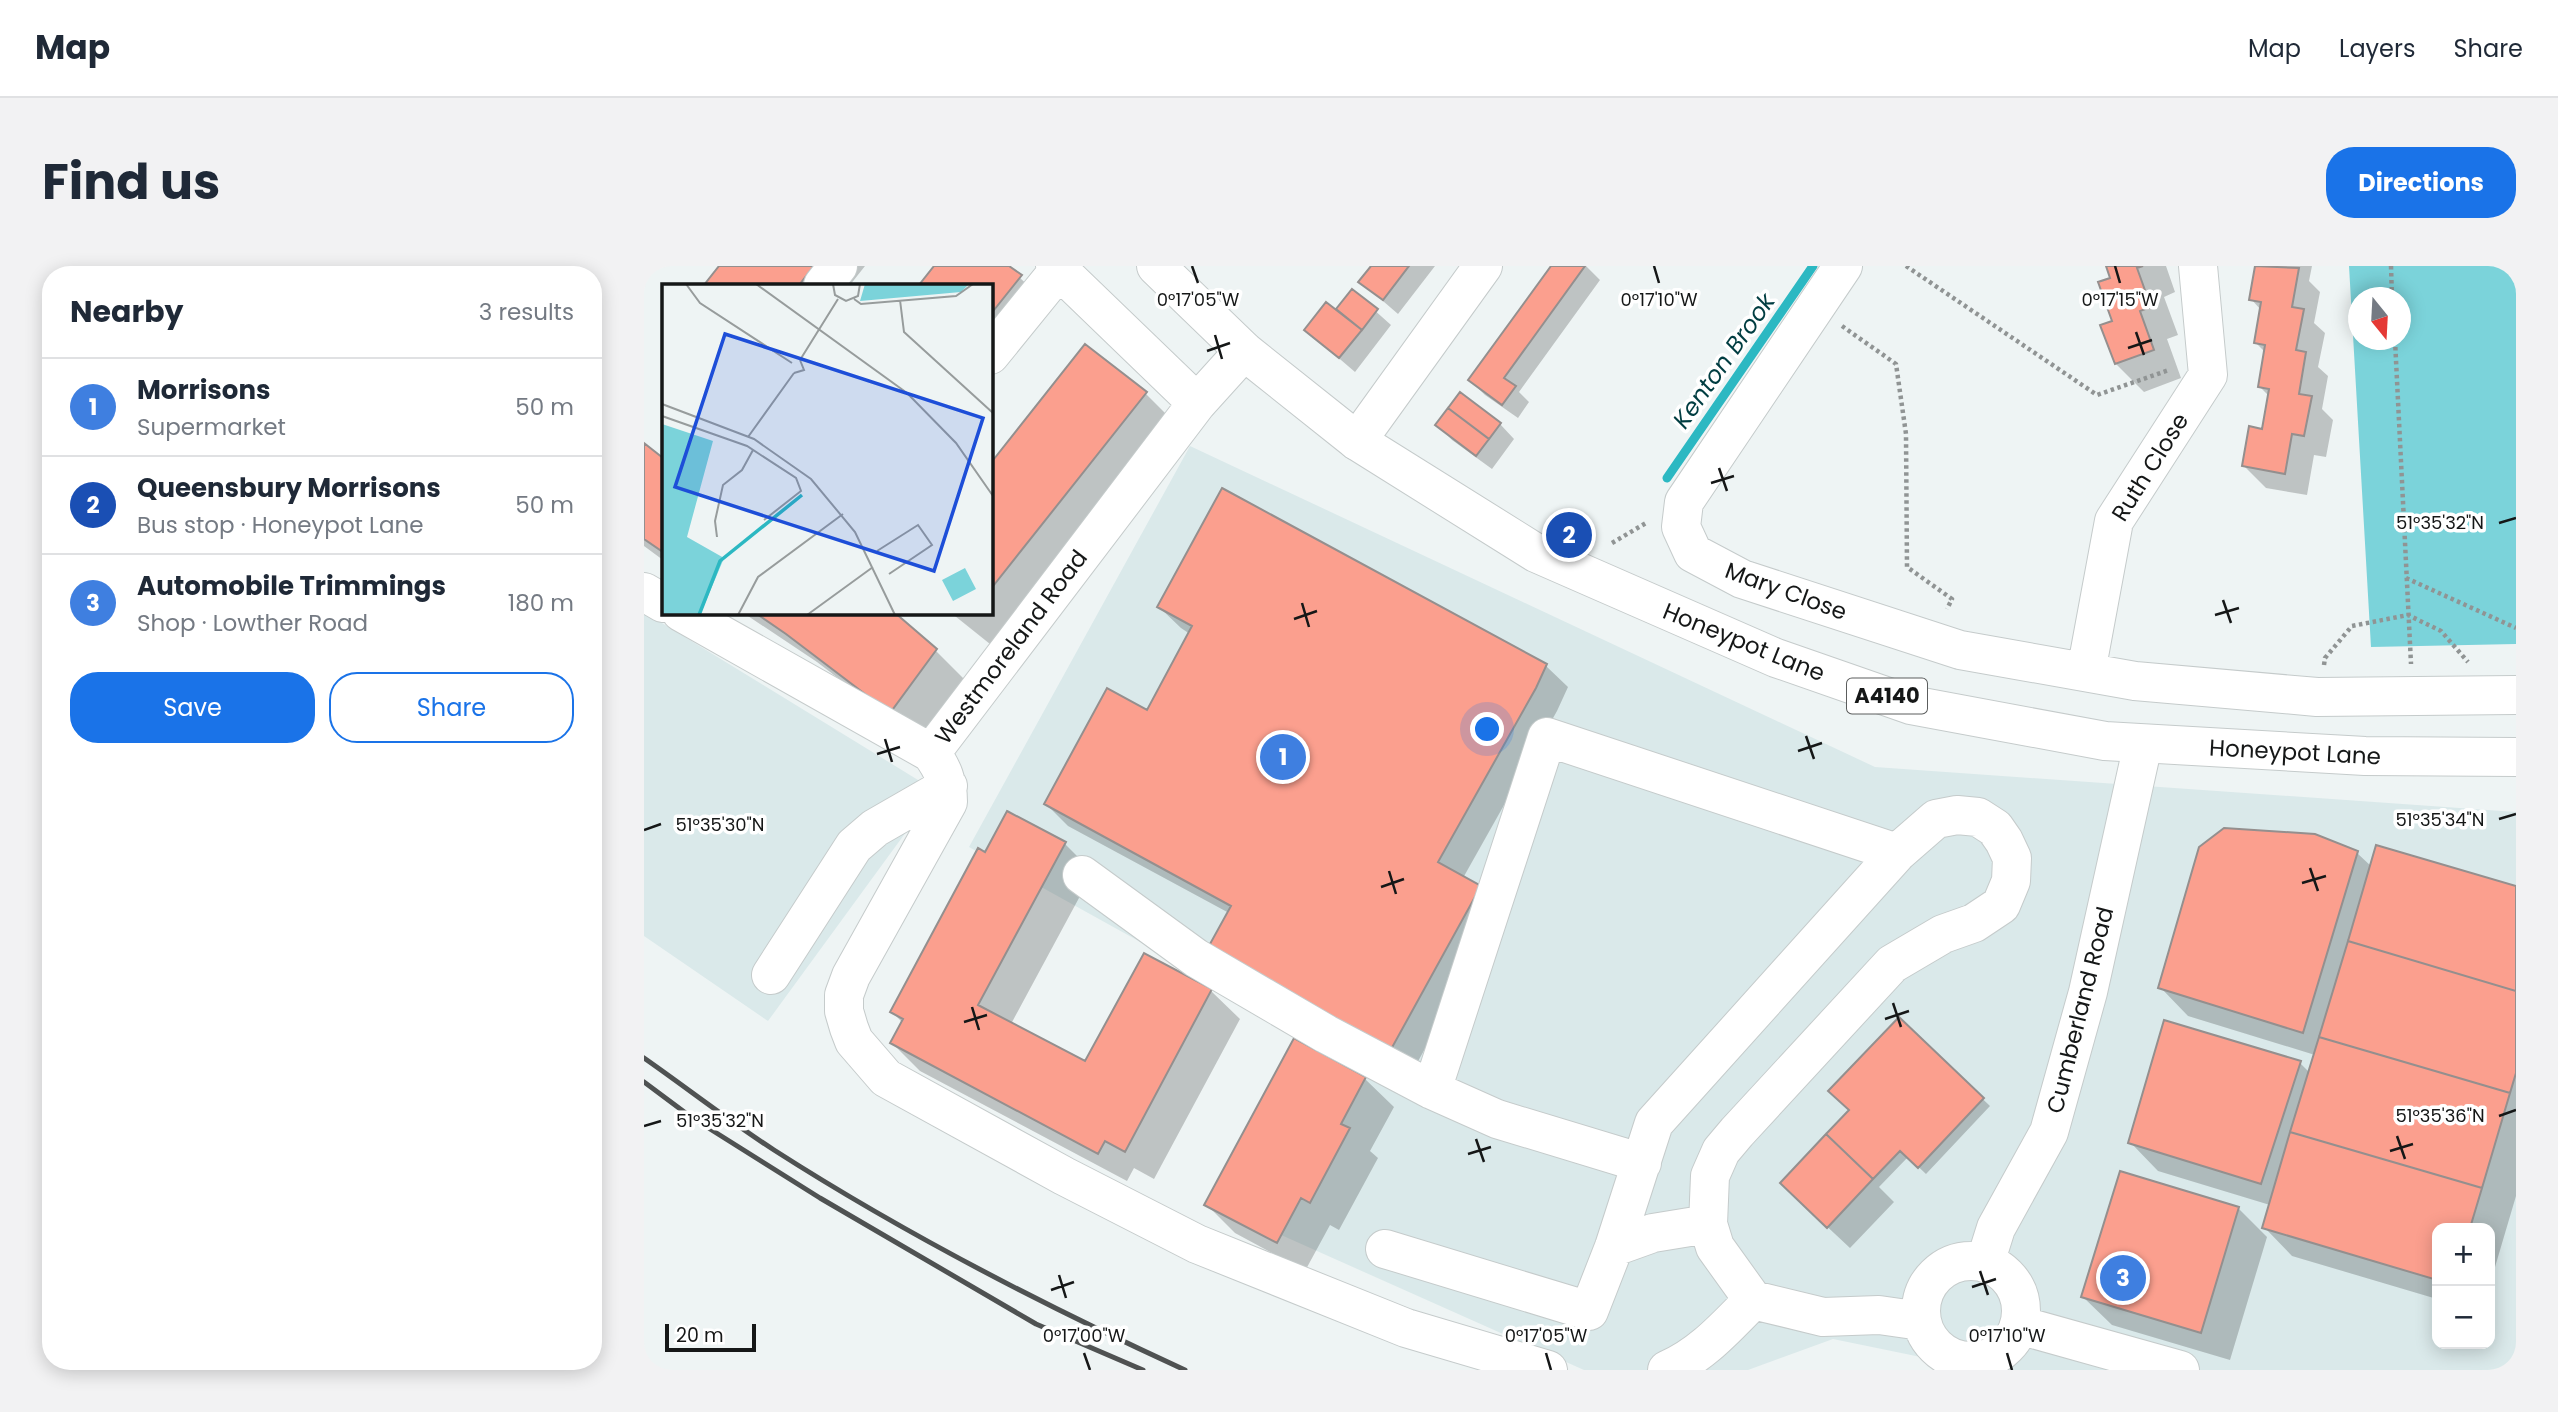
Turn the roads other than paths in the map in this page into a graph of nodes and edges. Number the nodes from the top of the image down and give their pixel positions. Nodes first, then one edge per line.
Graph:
1 (838, 266) edge
2 (1156, 266) edge
3 (1483, 266) edge
4 (1843, 266) edge
5 (2198, 266) edge
6 (1057, 268) edge
7 (824, 284) edge
8 (1244, 351) junction
9 (992, 352) edge
10 (1197, 403) junction
11 (1357, 441) junction
12 (644, 592) edge
13 (662, 602) edge
14 (684, 614) edge
15 (2087, 672) junction
16 (2506, 695) edge
17 (2143, 744) junction
18 (2516, 757) edge
19 (939, 769) junction
20 (1897, 853) junction
21 (1082, 875) dead end
22 (771, 975) dead end
23 (1432, 1090) junction
24 (1642, 1163) junction
25 (1707, 1224) junction
26 (1614, 1247) junction
27 (1385, 1250) dead end
28 (1985, 1263) junction
29 (1753, 1300) junction
30 (1922, 1321) junction
31 (2019, 1325) junction
32 (1970, 1366) edge
33 (1548, 1370) edge
34 (1667, 1370) edge
35 (2180, 1370) edge

1 - 7 street
2 - 8 street, Honeypot Lane / A4140
3 - 11 street
4 - 15 street, Mary Close
5 - 15 street, Ruth Close
6 - 9 street
6 - 10 street
8 - 10 street, Westmoreland Road
8 - 11 street, Honeypot Lane / A4140
10 - 19 street, Westmoreland Road
11 - 17 street, Honeypot Lane / A4140
12 - 13 street
14 - 19 street, Westmoreland Road
15 - 16 street, Mary Close
17 - 18 street, Honeypot Lane / A4140
17 - 28 street, Cumberland Road
19 - 22 street
19 - 33 street
20 - 23 street
20 - 24 street
20 - 25 street
21 - 23 street
23 - 24 street
24 - 26 street
25 - 26 street
25 - 29 street
26 - 27 street
28 - 30 street
28 - 31 street
29 - 30 street
29 - 34 street
30 - 32 street
31 - 32 street
31 - 35 street

